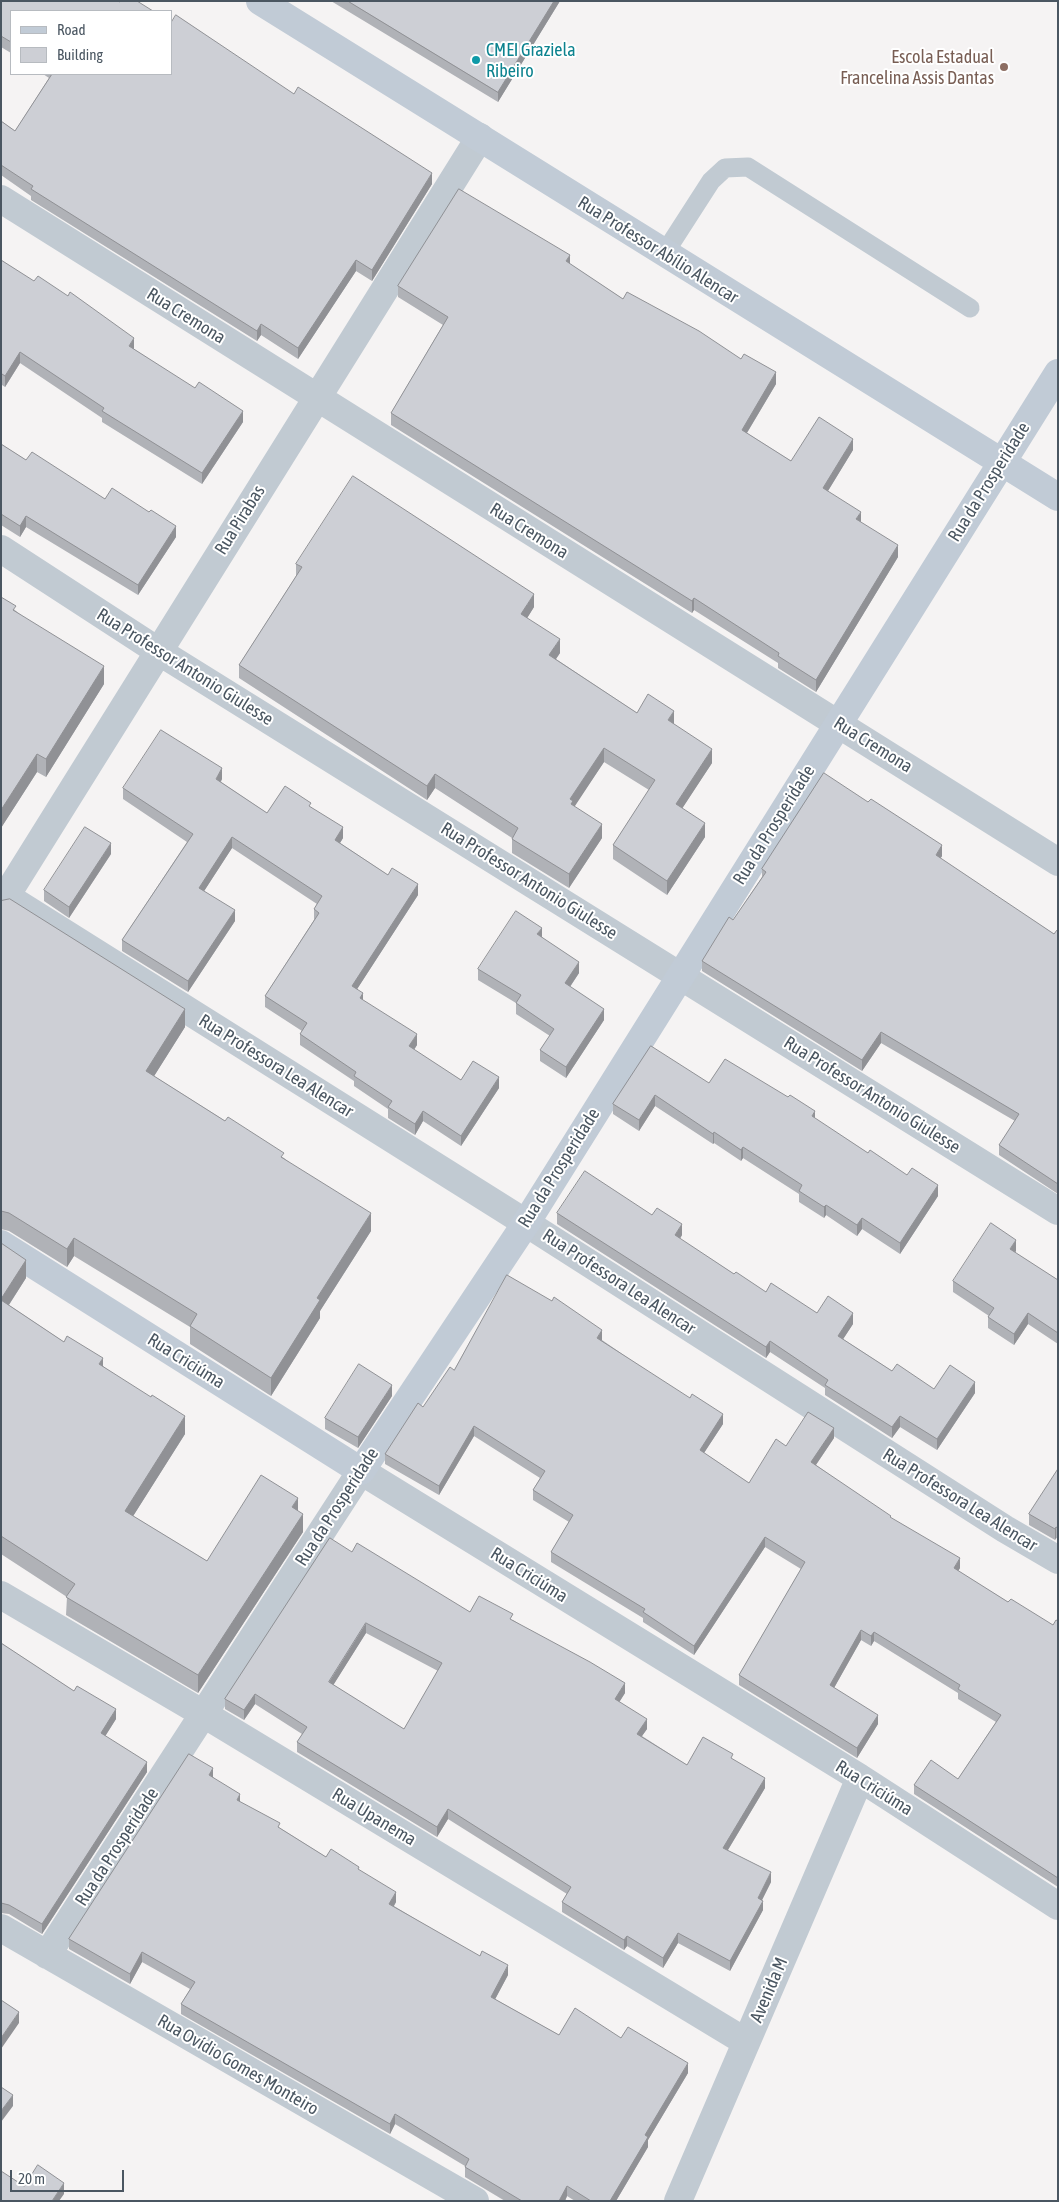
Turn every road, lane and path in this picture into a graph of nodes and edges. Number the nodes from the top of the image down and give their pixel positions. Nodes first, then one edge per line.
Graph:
1 (260, 1) edge
2 (480, 137) junction
3 (1, 199) edge
4 (664, 254) junction
5 (970, 308) dead end
6 (1058, 373) edge
7 (317, 398) junction
8 (1001, 461) junction
9 (1058, 497) edge
10 (1, 549) edge
11 (158, 651) junction
12 (838, 723) junction
13 (1058, 862) edge
14 (3, 898) edge
15 (679, 975) junction
16 (1058, 1211) edge
17 (526, 1223) junction
18 (1, 1244) edge
19 (360, 1471) junction
20 (1058, 1560) edge
21 (1, 1595) edge
22 (202, 1713) junction
23 (860, 1778) junction
24 (1058, 1906) edge
25 (1, 1928) edge
26 (48, 1955) junction
27 (746, 2042) junction
28 (476, 2201) edge
29 (678, 2201) edge

1 - 2 street, Rua Professor Abílio Alencar
2 - 4 street, Rua Professor Abílio Alencar
2 - 7 street, Rua Pirabas
3 - 7 street, Rua Cremona
4 - 5 lane
4 - 8 street, Rua Professor Abílio Alencar
6 - 8 street, Rua da Prosperidade
7 - 11 street, Rua Pirabas
7 - 12 street, Rua Cremona
8 - 9 street, Rua Professor Abílio Alencar
8 - 12 street, Rua da Prosperidade
10 - 11 street, Rua Professor Antonio Giulesse
11 - 14 street, Rua Pirabas
11 - 15 street, Rua Professor Antonio Giulesse
12 - 13 street, Rua Cremona
12 - 15 street, Rua da Prosperidade
14 - 17 street, Rua Professora Lea Alencar
15 - 16 street, Rua Professor Antonio Giulesse
15 - 17 street, Rua da Prosperidade
17 - 19 street, Rua da Prosperidade
17 - 20 street, Rua Professora Lea Alencar
18 - 19 street, Rua Criciúma
19 - 22 street, Rua da Prosperidade
19 - 23 street, Rua Criciúma
21 - 22 street, Rua Upanema
22 - 26 street, Rua da Prosperidade
22 - 27 street, Rua Upanema
23 - 24 street, Rua Criciúma
23 - 27 street, Avenida M
25 - 26 street, Rua Ovídio Gomes Monteiro
26 - 28 street, Rua Ovídio Gomes Monteiro
27 - 29 street, Avenida M

